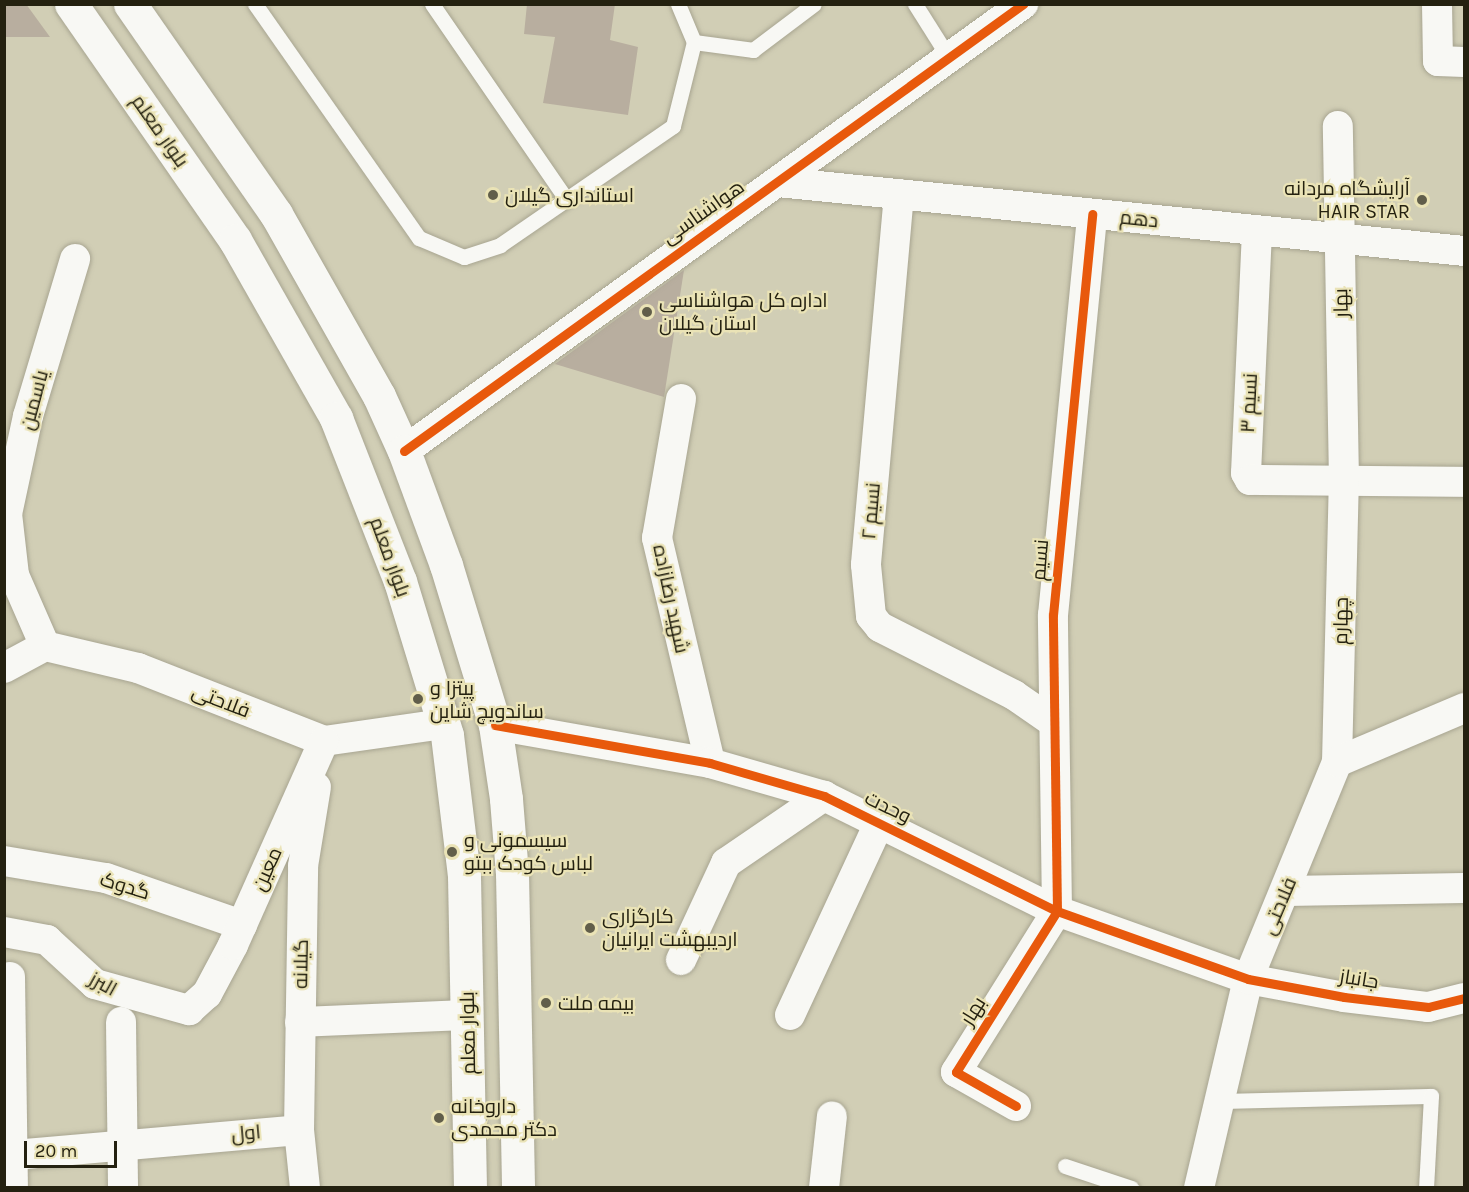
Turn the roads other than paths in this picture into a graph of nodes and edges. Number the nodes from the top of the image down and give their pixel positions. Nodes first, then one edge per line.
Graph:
1 (70, 4) edge
2 (130, 4) edge
3 (255, 4) edge
4 (432, 4) edge
5 (678, 4) edge
6 (814, 4) edge
7 (915, 4) edge
8 (1023, 4) edge
9 (1437, 4) edge
10 (694, 42) junction
11 (949, 58) junction
12 (1464, 63) edge
13 (1338, 126) dead end
14 (778, 182) junction
15 (899, 194) junction
16 (566, 200) junction
17 (1092, 214) junction
18 (1257, 231) junction
19 (1340, 239) junction
20 (1464, 251) edge
21 (75, 259) dead end
22 (681, 399) dead end
23 (404, 451) junction
24 (1344, 481) junction
25 (1464, 482) edge
26 (9, 577) edge
27 (45, 646) junction
28 (4, 668) edge
29 (1464, 708) edge
30 (1053, 722) junction
31 (444, 724) junction
32 (495, 725) junction
33 (324, 741) junction
34 (1337, 762) junction
35 (710, 763) junction
36 (824, 796) junction
37 (879, 823) junction
38 (4, 861) edge
39 (1464, 888) edge
40 (1286, 891) junction
41 (1057, 911) junction
42 (242, 925) junction
43 (4, 932) edge
44 (681, 960) dead end
45 (10, 977) dead end
46 (1248, 979) junction
47 (207, 994) joint
48 (1464, 998) edge
49 (468, 1015) junction
50 (790, 1015) dead end
51 (121, 1022) dead end
52 (300, 1022) junction
53 (1219, 1101) junction
54 (1016, 1106) dead end
55 (832, 1116) dead end
56 (299, 1130) junction
57 (122, 1145) junction
58 (14, 1155) junction
59 (1065, 1166) dead end
60 (13, 1188) edge
61 (123, 1188) edge
62 (305, 1188) edge
63 (470, 1188) edge
64 (518, 1188) edge
65 (824, 1188) edge
66 (1131, 1188) edge
67 (1199, 1188) edge
68 (1425, 1188) edge

1 - 31 main road, بلوار معلم
2 - 23 main road
3 - 16 lane
4 - 16 lane
5 - 10 lane
6 - 10 lane
7 - 11 lane
8 - 11 street, هواشناسی
9 - 12 street
10 - 16 lane
11 - 14 street, هواشناسی
13 - 19 street, بهار
14 - 15 street, دهم
14 - 23 street, هواشناسی
15 - 17 street, دهم
15 - 30 street, نسیم ٢
17 - 18 street, دهم
17 - 30 street, نسیم
18 - 19 street, دهم
18 - 24 street, نسیم ۳
19 - 20 street, دهم
19 - 24 street, بهار
21 - 26 street, یاسمین
22 - 35 street, شهید رضازاده
23 - 32 main road
24 - 25 street
24 - 34 street, چهارم
26 - 27 street, یاسمین
27 - 28 street
27 - 33 street, فلاحتی
29 - 34 street
30 - 41 street, نسیم
31 - 32 main road
31 - 33 street, فلاحتی
31 - 49 main road, بلوار معلم
32 - 35 street, وحدت
32 - 64 main road
33 - 42 street, معین
33 - 52 street, گیلانه
34 - 40 street, فلاحتی
35 - 36 street, وحدت
36 - 37 street, وحدت
36 - 44 street
37 - 41 street, وحدت
37 - 50 street
38 - 42 street, گدوک
39 - 40 street
40 - 46 street, فلاحتی
41 - 46 street, وحدت
41 - 54 street, بهار
42 - 47 street, معین
43 - 47 street, البرز
45 - 58 street
46 - 48 street, جانباز
46 - 53 street, فلاحتی
49 - 52 street
49 - 63 main road, بلوار معلم
51 - 57 street
52 - 56 street, گیلانه
53 - 67 street, فلاحتی
53 - 68 lane
55 - 65 street
56 - 57 street, اول
56 - 62 street, گیلانه
57 - 58 street, اول
57 - 61 street
58 - 60 street
59 - 66 lane

